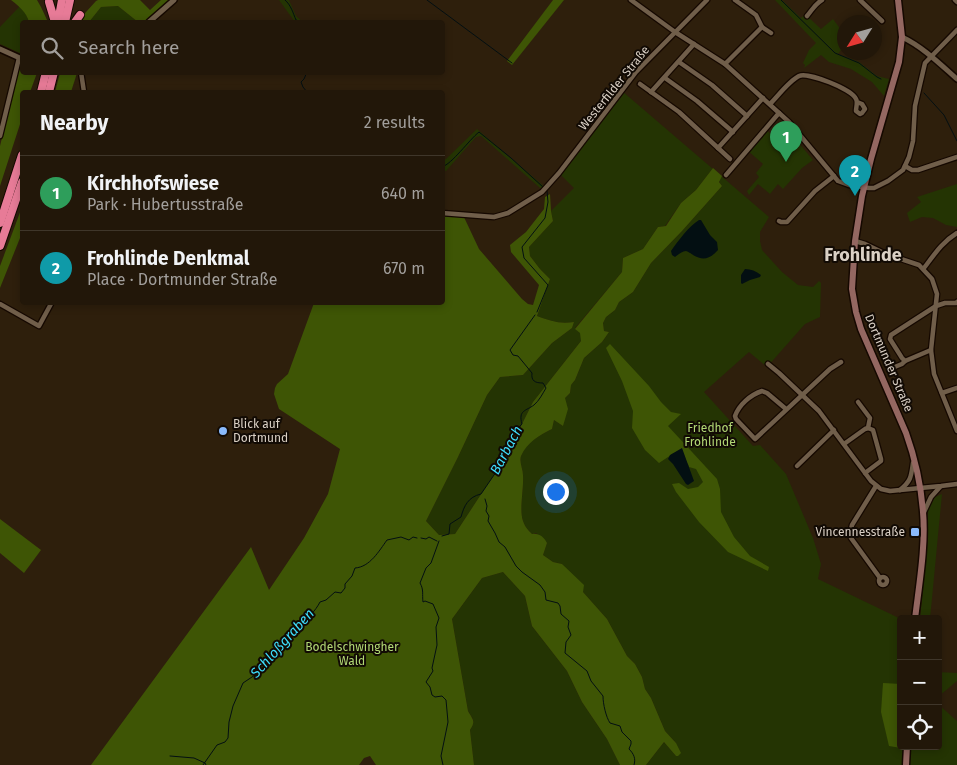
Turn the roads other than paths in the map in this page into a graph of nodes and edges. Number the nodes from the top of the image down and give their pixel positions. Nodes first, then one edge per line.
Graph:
1 (62, 0) edge
2 (70, 0) edge
3 (174, 0) edge
4 (631, 0) edge
5 (707, 0) edge
6 (735, 0) edge
7 (810, 0) edge
8 (822, 0) edge
9 (860, 0) edge
10 (898, 0) edge
11 (48, 2) dead end
12 (815, 4) junction
13 (80, 15) dead end
14 (876, 15) edge
15 (807, 16) dead end
16 (55, 20) edge
17 (57, 20) edge
18 (65, 20) edge
19 (76, 20) edge
20 (151, 20) edge
21 (762, 27) junction
22 (957, 30) edge
23 (675, 32) junction
24 (771, 32) dead end
25 (902, 37) junction
26 (694, 44) junction
27 (0, 49) edge
28 (931, 57) junction
29 (20, 59) edge
30 (679, 62) junction
31 (20, 63) edge
32 (726, 64) junction
33 (45, 75) edge
34 (53, 75) edge
35 (81, 75) edge
36 (665, 78) junction
37 (957, 79) edge
38 (640, 84) dead end
39 (41, 90) edge
40 (50, 90) edge
41 (84, 90) edge
42 (651, 92) junction
43 (763, 98) junction
44 (857, 102) dead end
45 (770, 104) junction
46 (780, 113) junction
47 (747, 116) junction
48 (732, 132) junction
49 (0, 136) edge
50 (718, 148) junction
51 (957, 158) edge
52 (730, 159) dead end
53 (20, 162) edge
54 (905, 166) junction
55 (726, 174) dead end
56 (834, 176) junction
57 (20, 188) edge
58 (864, 188) junction
59 (445, 213) edge
60 (780, 221) dead end
61 (0, 223) edge
62 (957, 233) edge
63 (855, 241) junction
64 (0, 246) edge
65 (924, 268) junction
66 (957, 302) edge
67 (0, 304) edge
68 (50, 305) edge
69 (936, 306) junction
70 (931, 350) junction
71 (905, 360) junction
72 (841, 362) dead end
73 (768, 364) dead end
74 (891, 365) dead end
75 (957, 388) edge
76 (942, 393) junction
77 (802, 394) junction
78 (858, 402) dead end
79 (786, 410) junction
80 (868, 428) junction
81 (834, 430) junction
82 (957, 431) edge
83 (844, 444) junction
84 (914, 458) junction
85 (797, 466) dead end
86 (865, 473) junction
87 (957, 484) edge
88 (876, 486) junction
89 (941, 486) junction
90 (920, 489) junction
91 (899, 491) junction
92 (924, 512) junction
93 (880, 578) dead end
94 (915, 615) edge
95 (907, 750) edge
96 (906, 765) edge

1 - 17 highway
2 - 18 highway
3 - 20 street
4 - 23 street
5 - 23 street, Westerfilder Straße
6 - 21 street
7 - 12 street
8 - 12 street
9 - 14 street
10 - 25 main road, Dortmunder Straße
11 - 16 highway
12 - 15 street
13 - 19 highway
21 - 24 street
21 - 32 street
22 - 28 street
23 - 26 street
23 - 59 street, Westerfilder Straße
25 - 28 street
25 - 58 main road, Dortmunder Straße
26 - 30 street
26 - 32 street
27 - 29 street
28 - 37 street
28 - 54 street
30 - 36 street
30 - 47 street
31 - 49 street
32 - 43 street
33 - 39 highway
34 - 40 highway
35 - 41 street
36 - 42 street
36 - 48 street
38 - 42 street
42 - 50 street
43 - 45 street
43 - 47 street
44 - 45 street
45 - 46 street
46 - 55 street
46 - 56 street
47 - 48 street
48 - 50 street
50 - 52 street
51 - 54 street
53 - 61 highway
54 - 58 street
56 - 58 street
56 - 60 street
57 - 64 highway
58 - 63 main road, Dortmunder Straße
62 - 65 street
63 - 65 street
63 - 84 main road, Dortmunder Straße
65 - 69 street
66 - 69 street
67 - 68 street
69 - 70 street
69 - 71 street
70 - 71 street
70 - 76 street
71 - 74 street
72 - 77 street
73 - 77 street
75 - 76 street
76 - 82 street
77 - 79 street
77 - 81 street
78 - 80 street
79 - 79 street
80 - 83 street
80 - 86 street
81 - 83 street
81 - 85 street
83 - 86 street
84 - 90 main road, Dortmunder Straße
84 - 91 street
86 - 88 street
87 - 89 street
88 - 91 street
88 - 93 street
89 - 90 street
89 - 92 street
90 - 91 street
90 - 92 main road, Dortmunder Straße
92 - 94 main road, Dortmunder Straße
95 - 96 main road

